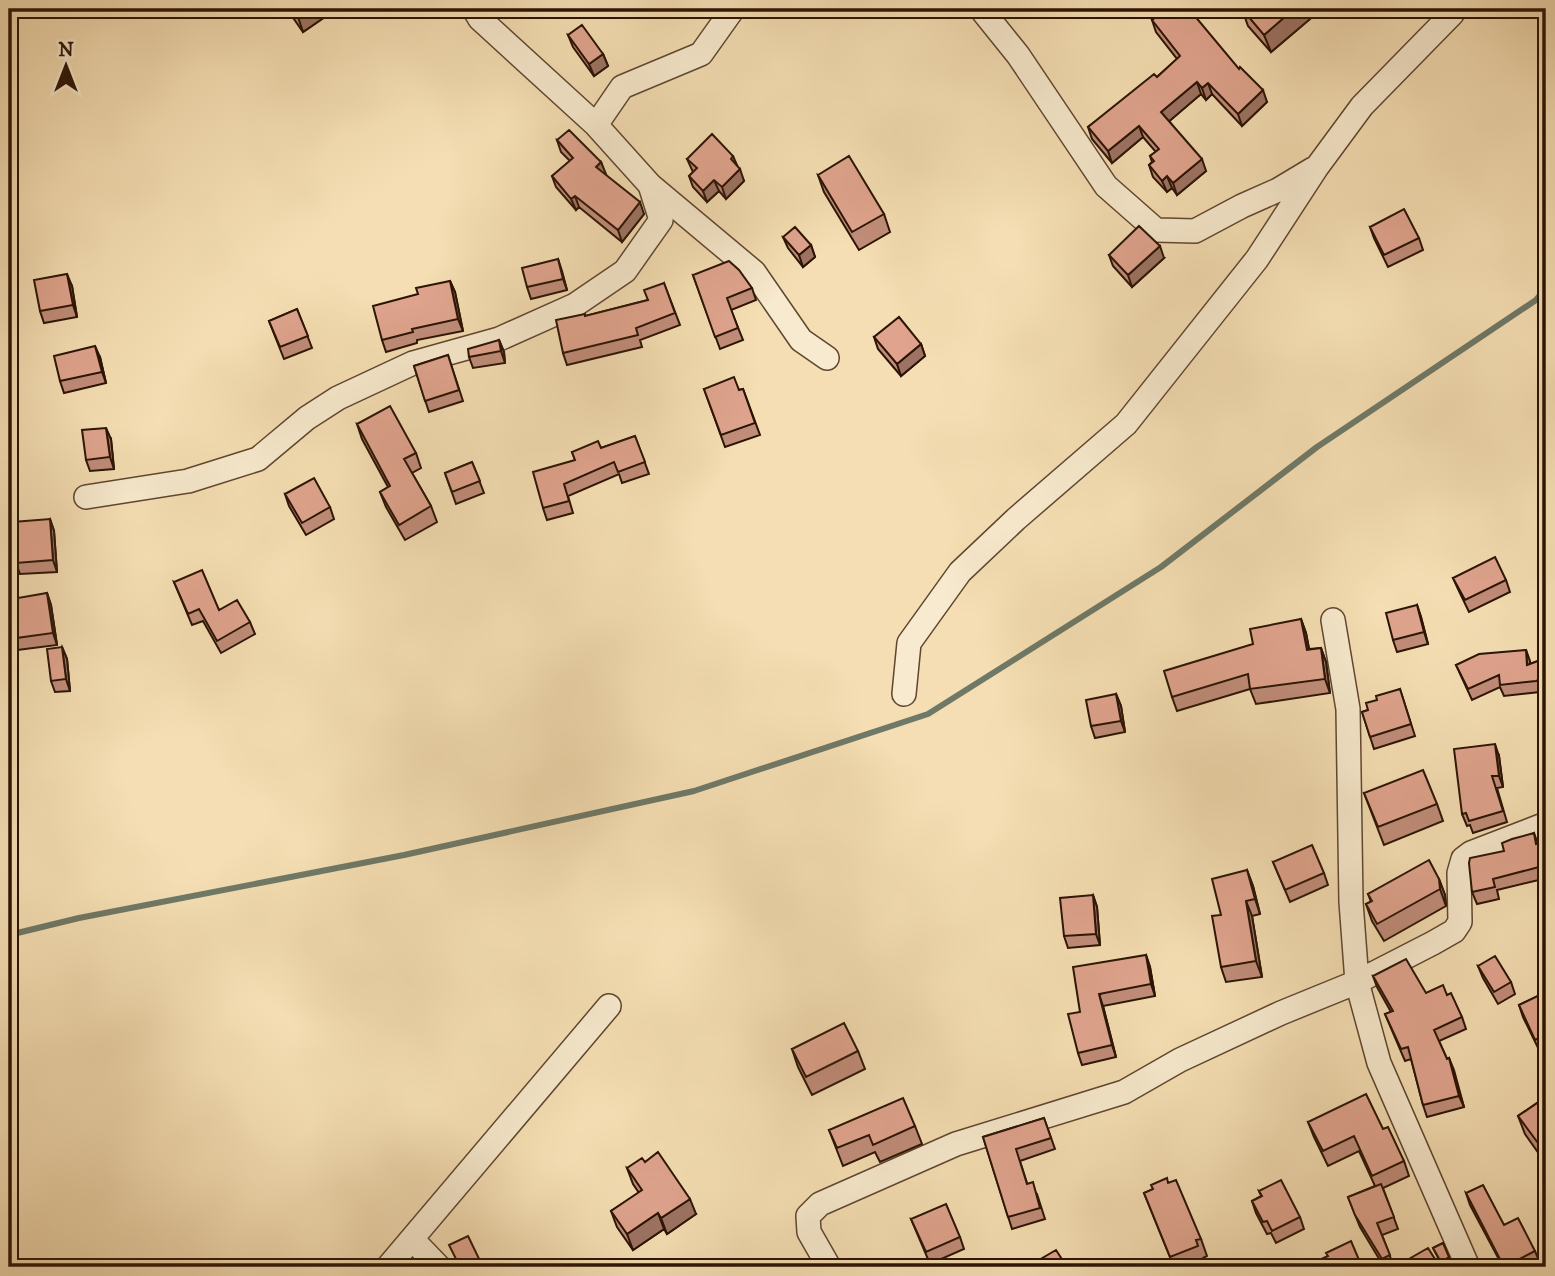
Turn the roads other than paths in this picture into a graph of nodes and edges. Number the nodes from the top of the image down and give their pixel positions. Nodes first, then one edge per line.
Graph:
1 (474, 9) edge
2 (733, 9) edge
3 (981, 9) edge
4 (1455, 10) edge
5 (596, 125) junction
6 (1317, 167) junction
7 (650, 186) junction
8 (827, 358) dead end
9 (86, 497) dead end
10 (1333, 620) dead end
11 (904, 694) dead end
12 (1546, 824) edge
13 (1357, 982) junction
14 (609, 1006) dead end
15 (412, 1239) junction
16 (388, 1267) edge
17 (439, 1267) edge
18 (829, 1267) edge
19 (1468, 1267) edge

1 - 5 street
2 - 5 street
3 - 6 street
4 - 6 street
5 - 7 street
6 - 11 street
7 - 8 street
7 - 9 street
10 - 13 street
12 - 13 street
13 - 18 street
13 - 19 street
14 - 15 street
15 - 16 street
15 - 17 street

